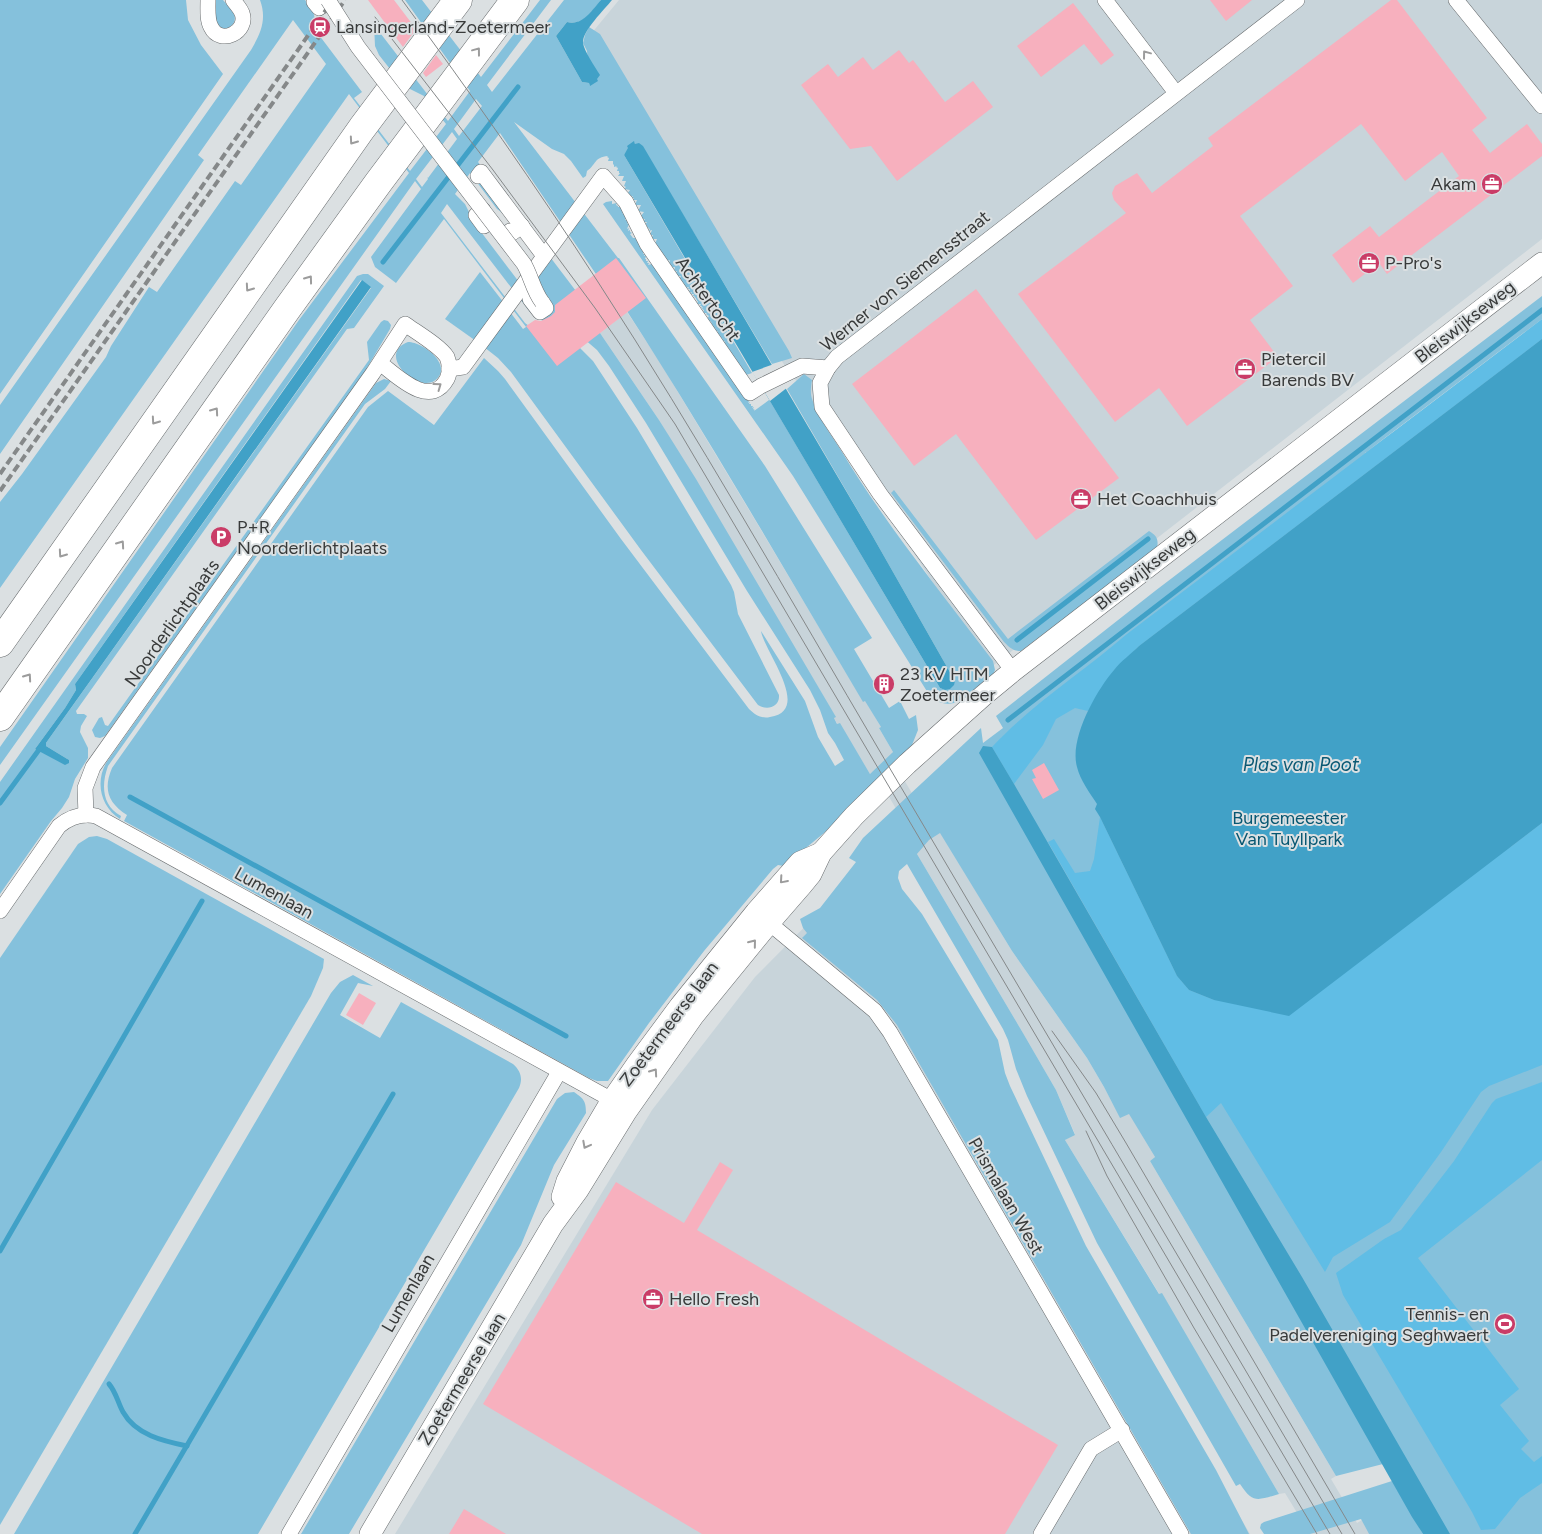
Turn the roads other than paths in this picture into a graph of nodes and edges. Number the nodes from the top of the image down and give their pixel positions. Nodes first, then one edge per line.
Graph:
1 (208, 0) edge
2 (233, 0) edge
3 (458, 0) edge
4 (515, 0) edge
5 (1106, 0) edge
6 (1297, 0) edge
7 (1456, 0) edge
8 (323, 1) edge
9 (389, 87) junction
10 (1176, 93) junction
11 (364, 105) dead end
12 (1542, 106) edge
13 (478, 176) dead end
14 (483, 210) junction
15 (484, 226) dead end
16 (544, 256) junction
17 (1542, 263) edge
18 (523, 277) junction
19 (380, 363) junction
20 (828, 368) junction
21 (450, 369) junction
22 (0, 643) edge
23 (1013, 670) junction
24 (0, 717) edge
25 (86, 815) junction
26 (854, 816) joint
27 (0, 911) edge
28 (763, 917) junction
29 (559, 1072) junction
30 (618, 1107) junction
31 (1122, 1430) junction
32 (289, 1534) edge
33 (370, 1534) edge
34 (1041, 1534) edge
35 (1181, 1534) edge

1 - 2 street
3 -> 22 highway
24 -> 4 highway
10 -> 5 street
6 - 10 street, Werner von Siemensstraat
7 - 12 street
8 - 9 street, bridge
9 - 11 street
9 - 14 street, bridge
10 - 20 street, Werner von Siemensstraat
13 - 16 street
14 - 15 street
14 - 18 street, bridge
16 - 18 street
16 - 20 street, Achtertocht
17 - 23 street, Bleiswijkseweg
18 - 21 street
19 -> 21 street
19 - 21 street, Noorderlichtplaats
19 - 25 street, Noorderlichtplaats
20 - 23 street, Werner von Siemensstraat
23 - 26 street, Bleiswijkseweg
25 - 27 street
25 - 29 street, Lumenlaan
26 - 28 street, Zoetermeerse laan
28 - 30 street, Zoetermeerse laan
28 - 31 street, Prismalaan West
29 - 30 street, Lumenlaan
29 - 32 street, Lumenlaan
30 - 33 street, Zoetermeerse laan
31 - 34 street
31 - 35 street, Prismalaan West

